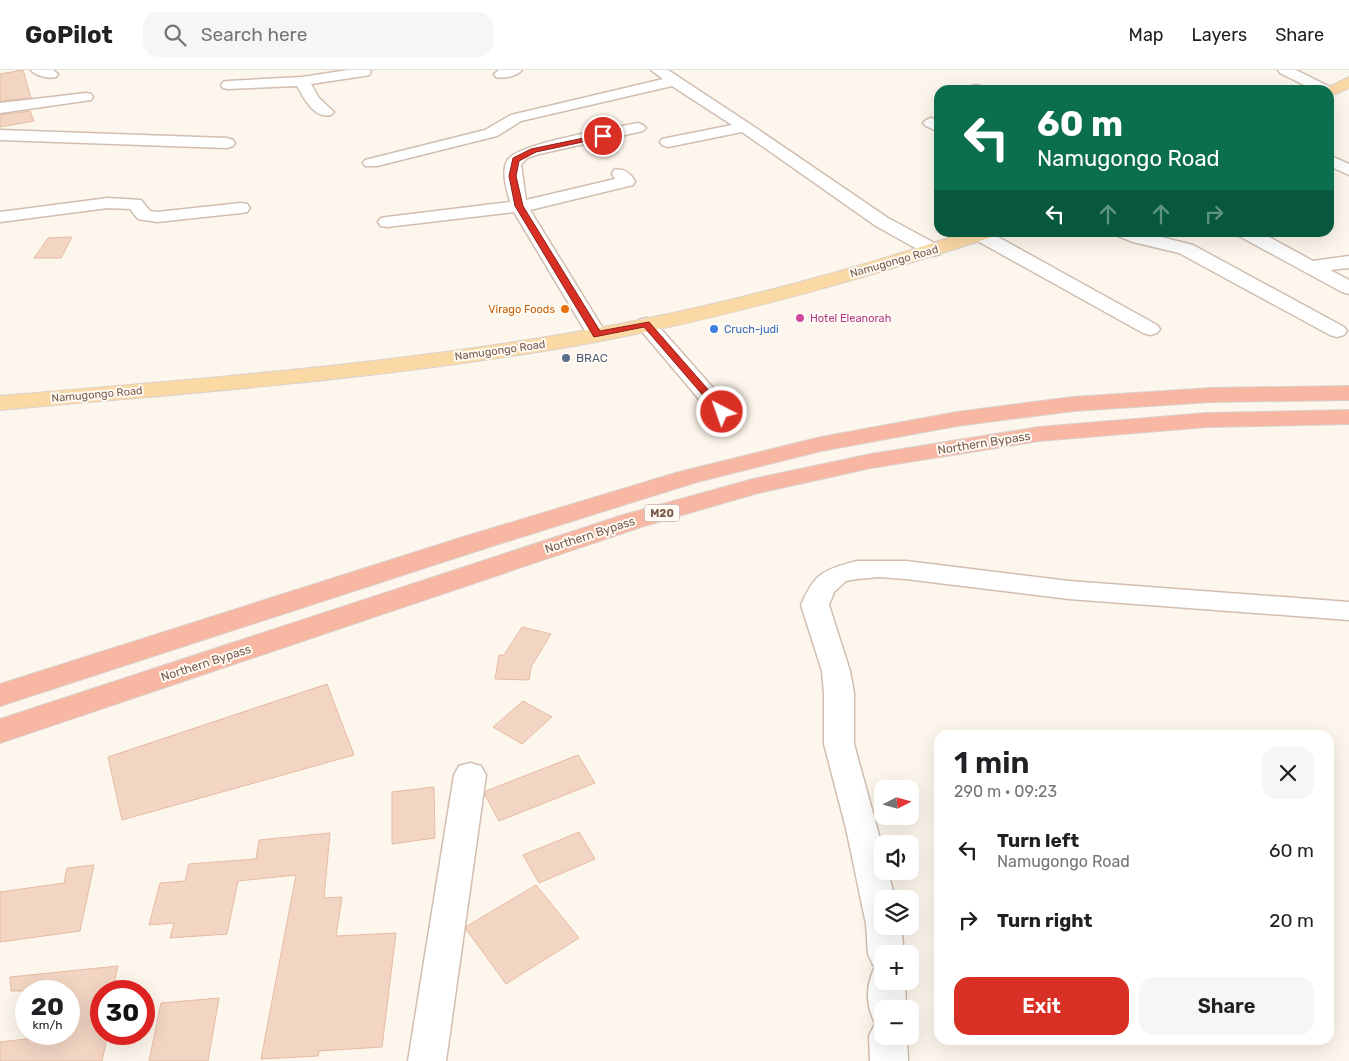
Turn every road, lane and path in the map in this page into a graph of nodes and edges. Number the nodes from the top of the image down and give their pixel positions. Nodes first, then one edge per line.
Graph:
1 (658, 70) edge
2 (1285, 70) edge
3 (365, 71) edge
4 (302, 81) junction
5 (675, 81) junction
6 (1349, 82) edge
7 (228, 85) dead end
8 (1315, 85) edge
9 (1334, 90) edge
10 (86, 97) dead end
11 (0, 108) edge
12 (326, 112) dead end
13 (745, 127) junction
14 (638, 128) dead end
15 (0, 134) edge
16 (668, 142) dead end
17 (227, 143) dead end
18 (1334, 162) edge
19 (371, 163) dead end
20 (1349, 170) edge
21 (620, 174) dead end
22 (519, 206) junction
23 (241, 208) dead end
24 (0, 217) edge
25 (387, 222) dead end
26 (974, 237) edge
27 (989, 237) edge
28 (1135, 237) edge
29 (1255, 237) edge
30 (933, 250) junction
31 (1349, 262) edge
32 (1312, 267) junction
33 (1349, 288) edge
34 (646, 324) junction
35 (1150, 329) dead end
36 (1337, 331) dead end
37 (597, 335) junction
38 (1349, 392) edge
39 (0, 403) edge
40 (722, 412) dead end
41 (1349, 418) edge
42 (1349, 612) edge
43 (0, 695) edge
44 (0, 731) edge
45 (470, 775) dead end
46 (875, 890) edge
47 (888, 1045) edge
48 (427, 1061) edge
49 (889, 1061) edge

1 - 5 street
2 - 8 street
3 - 4 street
4 - 7 street
4 - 12 street
5 - 13 street
5 - 19 street
6 - 9 main road
10 - 11 street
13 - 16 street
13 - 30 street
14 - 22 street
15 - 17 street
18 - 20 street
21 - 22 street
22 - 25 street
22 - 37 street
23 - 24 street
26 - 30 main road, Namugongo Road
27 - 35 street
28 - 36 street
29 - 32 street
30 - 34 main road, Namugongo Road
31 - 32 street
32 - 33 street
34 - 37 main road, Namugongo Road
34 - 40 street
37 - 39 main road, Namugongo Road
38 - 43 highway, Northern Bypass / M20
41 - 44 highway, Northern Bypass / M20
42 - 46 street
45 - 48 street
47 - 49 street

